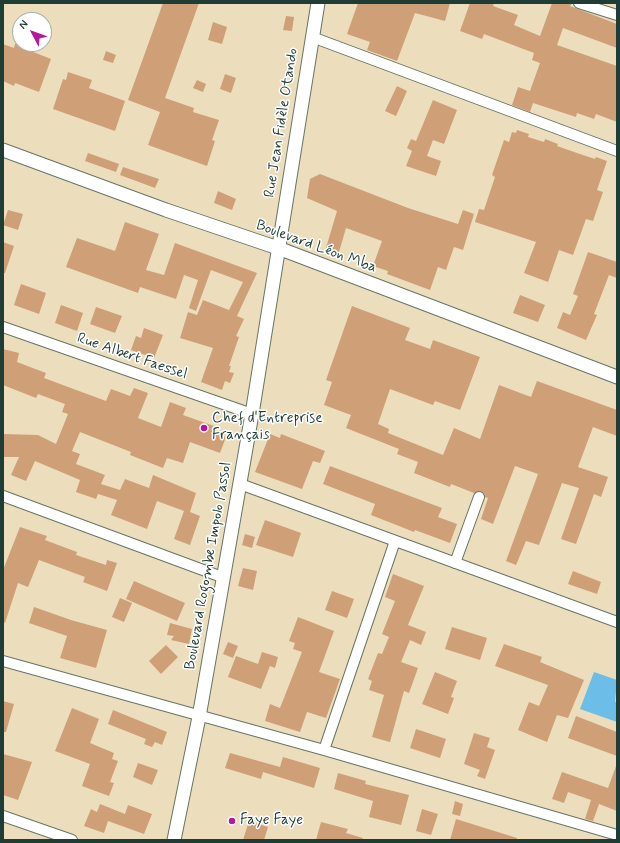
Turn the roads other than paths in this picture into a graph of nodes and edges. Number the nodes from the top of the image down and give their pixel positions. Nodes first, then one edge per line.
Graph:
1 (318, 3) edge
2 (579, 3) edge
3 (617, 15) edge
4 (312, 37) junction
5 (3, 150) edge
6 (617, 150) edge
7 (278, 248) junction
8 (3, 327) edge
9 (617, 377) edge
10 (252, 414) junction
11 (240, 484) junction
12 (3, 496) edge
13 (478, 497) dead end
14 (395, 541) junction
15 (455, 563) junction
16 (222, 577) junction
17 (617, 622) edge
18 (3, 661) edge
19 (199, 717) junction
20 (324, 750) junction
21 (3, 816) edge
22 (617, 835) edge
23 (176, 839) edge
24 (72, 840) edge

1 - 4 street, Rue Jean Fidèle Otando
2 - 3 street
4 - 6 street
4 - 7 street, Rue Jean Fidèle Otando
5 - 7 street, Boulevard Léon Mba
7 - 9 street, Boulevard Léon Mba
7 - 10 street, Boulevard Rogombe Impolo Passol
8 - 10 street, Rue Albert Faessel
10 - 11 street, Boulevard Rogombe Impolo Passol
11 - 14 street
11 - 16 street, Boulevard Rogombe Impolo Passol
12 - 16 street
13 - 15 street
14 - 15 street
14 - 20 street
15 - 17 street
16 - 19 street, Boulevard Rogombe Impolo Passol
18 - 19 street
19 - 20 street
19 - 23 street, Boulevard Rogombe Impolo Passol
20 - 22 street
21 - 24 street

